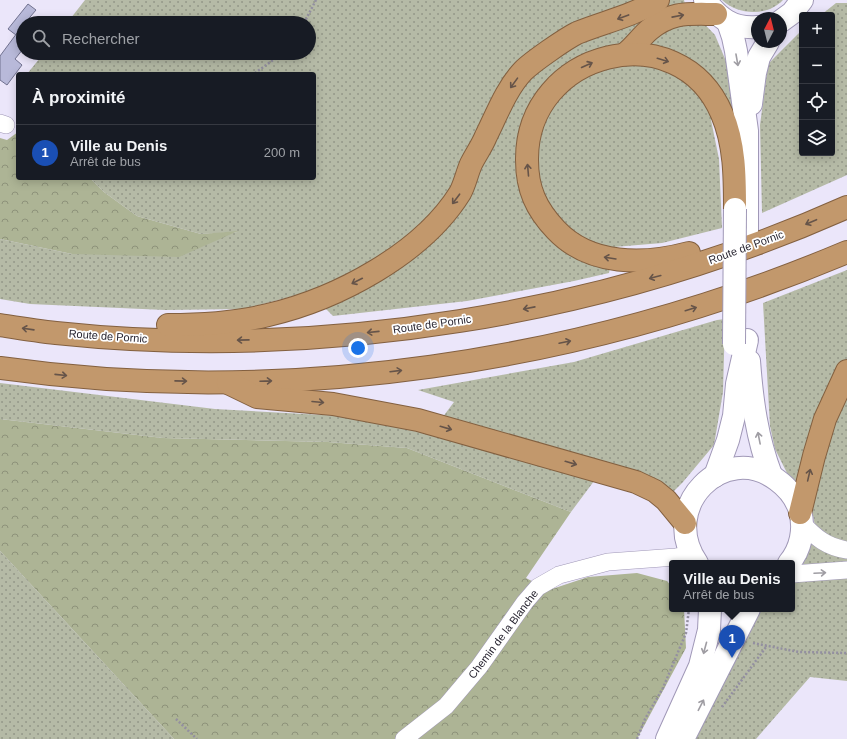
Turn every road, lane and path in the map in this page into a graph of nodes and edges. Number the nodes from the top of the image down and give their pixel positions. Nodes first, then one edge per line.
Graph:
1 (316, 0) edge
2 (658, 0) edge
3 (802, 0) edge
4 (716, 12) edge
5 (308, 16) edge
6 (787, 16) edge
7 (751, 27) edge
8 (764, 48) edge
9 (625, 54) junction
10 (273, 60) edge
11 (256, 72) edge
12 (747, 131) junction
13 (739, 195) junction
14 (847, 206) edge
15 (772, 238) junction
16 (847, 252) edge
17 (0, 325) edge
18 (55, 333) junction
19 (741, 342) junction
20 (0, 368) edge
21 (847, 371) edge
22 (227, 382) junction
23 (771, 475) junction
24 (715, 476) junction
25 (801, 518) junction
26 (685, 523) junction
27 (847, 550) edge
28 (694, 559) edge
29 (791, 560) edge
30 (847, 570) edge
31 (795, 574) edge
32 (689, 612) edge
33 (710, 612) edge
34 (747, 612) edge
35 (847, 653) edge
36 (722, 708) dead end
37 (176, 719) dead end
38 (197, 739) edge
39 (404, 739) edge
40 (637, 739) edge
41 (667, 739) edge
42 (683, 739) edge

1 - 5 path
2 -> 18 highway
3 - 6 main road
4 - 7 main road
9 -> 4 highway
4 -> 12 main road
8 - 12 main road
9 -> 13 highway
15 -> 9 highway
10 - 11 path
12 - 13 main road
13 - 19 main road, bridge
13 - 19 main road
14 -> 15 highway, Route de Pornic
15 -> 18 highway, Route de Pornic
22 -> 16 highway
18 -> 17 highway, Route de Pornic
23 -> 19 main road
19 - 24 main road
20 -> 22 highway
25 -> 21 highway
22 -> 26 highway
23 - 24 main road
23 - 25 main road
24 - 26 main road
25 - 27 street
25 - 29 main road
26 - 28 main road
28 - 39 street, Chemin de la Blanche
31 -> 30 street
32 - 40 path
33 -> 41 main road
42 -> 34 main road
35 - 36 path
37 - 38 path

